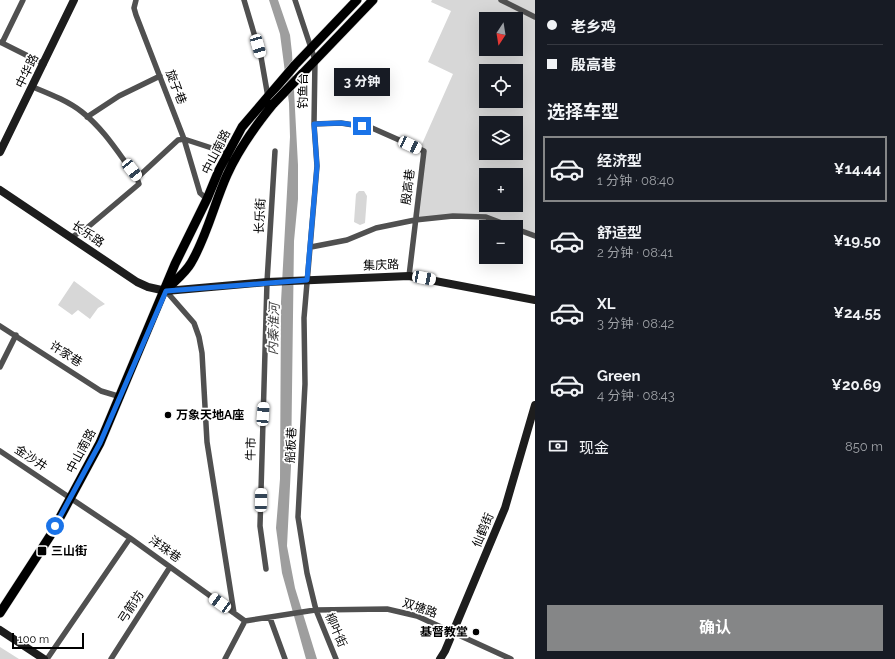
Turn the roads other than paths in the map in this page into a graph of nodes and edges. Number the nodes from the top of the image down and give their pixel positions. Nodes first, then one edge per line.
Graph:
1 (23, 0) edge
2 (74, 0) edge
3 (136, 0) edge
4 (244, 0) edge
5 (295, 0) edge
6 (357, 0) edge
7 (373, 0) edge
8 (502, 0) edge
9 (535, 17) edge
10 (1, 42) edge
11 (311, 49) junction
12 (315, 60) junction
13 (44, 64) junction
14 (160, 76) junction
15 (33, 87) junction
16 (271, 100) junction
17 (87, 117) junction
18 (314, 124) junction
19 (184, 139) junction
20 (275, 151) dead end
21 (0, 152) edge
22 (227, 153) junction
23 (138, 178) junction
24 (0, 190) edge
25 (207, 199) junction
26 (415, 220) junction
27 (494, 220) edge
28 (523, 232) edge
29 (535, 236) edge
30 (72, 238) junction
31 (311, 247) junction
32 (409, 276) junction
33 (307, 280) junction
34 (267, 282) junction
35 (166, 291) junction
36 (535, 300) edge
37 (0, 326) edge
38 (16, 335) junction
39 (0, 367) edge
40 (121, 397) junction
41 (535, 405) edge
42 (0, 451) edge
43 (70, 497) junction
44 (130, 538) junction
45 (170, 567) junction
46 (266, 569) dead end
47 (315, 610) junction
48 (0, 613) edge
49 (234, 613) junction
50 (270, 618) junction
51 (245, 621) junction
52 (0, 630) edge
53 (453, 632) junction
54 (46, 659) edge
55 (111, 659) edge
56 (225, 659) edge
57 (285, 659) edge
58 (336, 659) edge
59 (440, 659) edge
60 (511, 659) edge

1 - 10 street
2 - 13 main road, 中华路
3 - 14 street, 旋子巷
4 - 16 street
5 - 11 street, 钓鱼台
6 - 11 main road
7 - 12 main road
8 - 9 street
10 - 13 street
11 - 12 street, 钓鱼台
11 - 16 main road
12 - 16 main road, bridge
12 - 18 street, 钓鱼台
13 - 15 main road, 中华路
14 - 17 street
14 - 19 street, 旋子巷
15 - 17 street
15 - 21 main road, 中华路
16 - 22 main road, 中山南路
16 - 35 main road, 中山南路
17 - 23 street
18 - 26 street, 殷高巷
18 - 31 street, 钓鱼台
19 - 22 street
19 - 23 street
19 - 25 street, 旋子巷
20 - 34 street, 长乐街
22 - 25 main road, 中山南路
23 - 30 street
24 - 30 main road, 长乐路
25 - 35 main road, 中山南路
26 - 27 street, 殷高巷
26 - 31 street, 殷高巷
26 - 32 street, 殷高巷
28 - 29 street
30 - 35 main road, 长乐路
31 - 33 street, 钓鱼台
32 - 33 main road, 集庆路
32 - 36 main road, 集庆路
33 - 34 main road, 集庆路
33 - 47 street, 船板巷
34 - 35 main road
34 - 46 street, 牛市
35 - 40 main road, 中山南路
35 - 49 street
37 - 38 street, 许家巷
38 - 39 street
38 - 40 street, 许家巷
40 - 43 main road, 中山南路
41 - 53 main road, 仙鹤街
42 - 43 street, 金沙井
43 - 44 street, 洋珠巷
43 - 48 main road, 中山南路
44 - 45 street, 洋珠巷
44 - 54 street
45 - 49 street, 洋珠巷
45 - 55 street, 弓箭坊
47 - 50 street, 双塘路
47 - 53 street, 双塘路
47 - 58 street, 柳叶街
49 - 51 street, 洋珠巷
50 - 51 street
50 - 57 street
51 - 56 street
52 - 54 main road
53 - 59 main road, 仙鹤街
53 - 60 street, 双塘路

